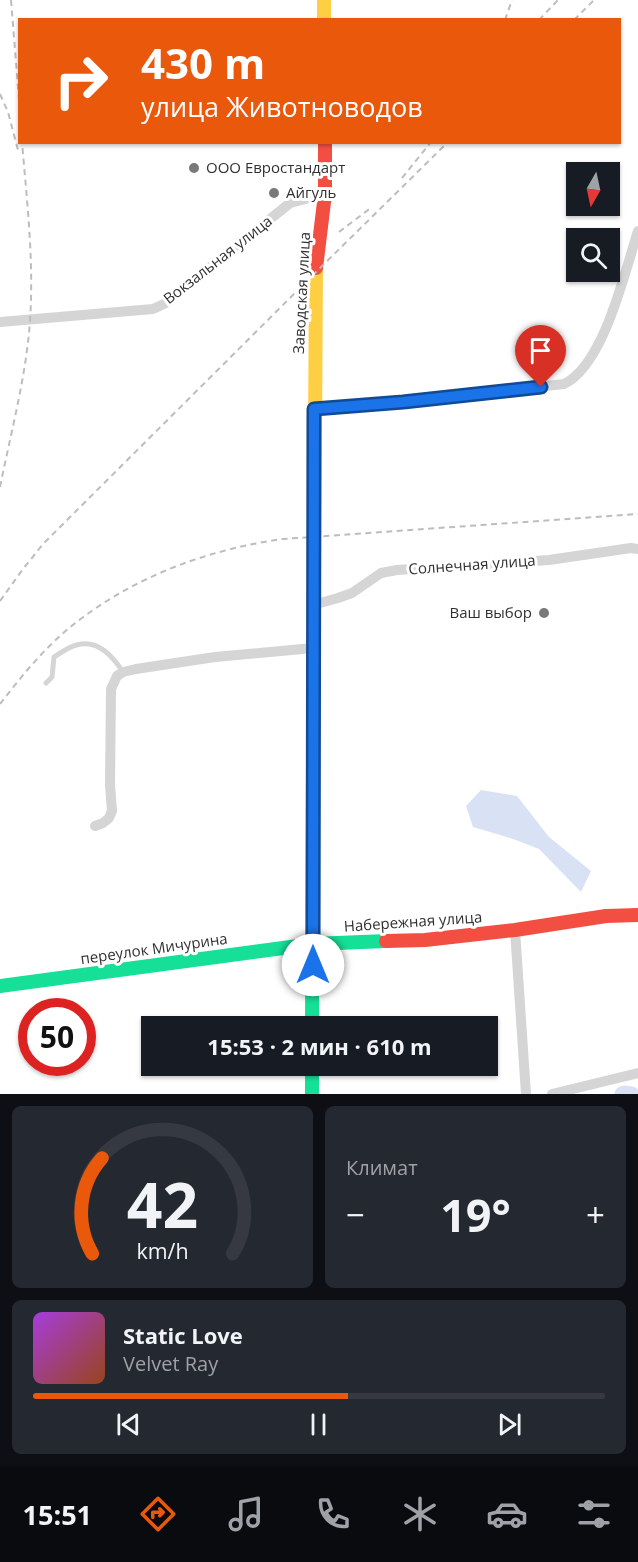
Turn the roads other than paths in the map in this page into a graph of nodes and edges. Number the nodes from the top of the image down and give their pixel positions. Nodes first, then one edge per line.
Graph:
1 (324, 0) edge
2 (324, 18) edge
3 (325, 144) edge
4 (325, 194) junction
5 (638, 231) edge
6 (0, 322) edge
7 (314, 409) junction
8 (638, 549) edge
9 (314, 605) junction
10 (313, 648) junction
11 (123, 672) junction
12 (46, 683) dead end
13 (95, 826) dead end
14 (638, 915) edge
15 (515, 930) junction
16 (313, 944) junction
17 (0, 986) edge
18 (312, 1016) edge
19 (638, 1073) edge
20 (312, 1076) edge
21 (312, 1094) edge
22 (526, 1094) edge
23 (552, 1094) edge

1 - 2 main road
3 - 4 main road, Заводская улица
4 - 6 street, Вокзальная улица
4 - 7 main road, Заводская улица
5 - 7 street
7 - 9 main road, Заводская улица
8 - 9 street, Солнечная улица
9 - 10 main road, Заводская улица
10 - 11 street
10 - 16 main road, Заводская улица
11 - 12 lane
11 - 13 street
14 - 15 main road, Набережная улица
15 - 16 main road, Набережная улица
15 - 22 street
16 - 17 main road, переулок Мичурина
16 - 18 main road, Заводская улица
19 - 23 street
20 - 21 main road

